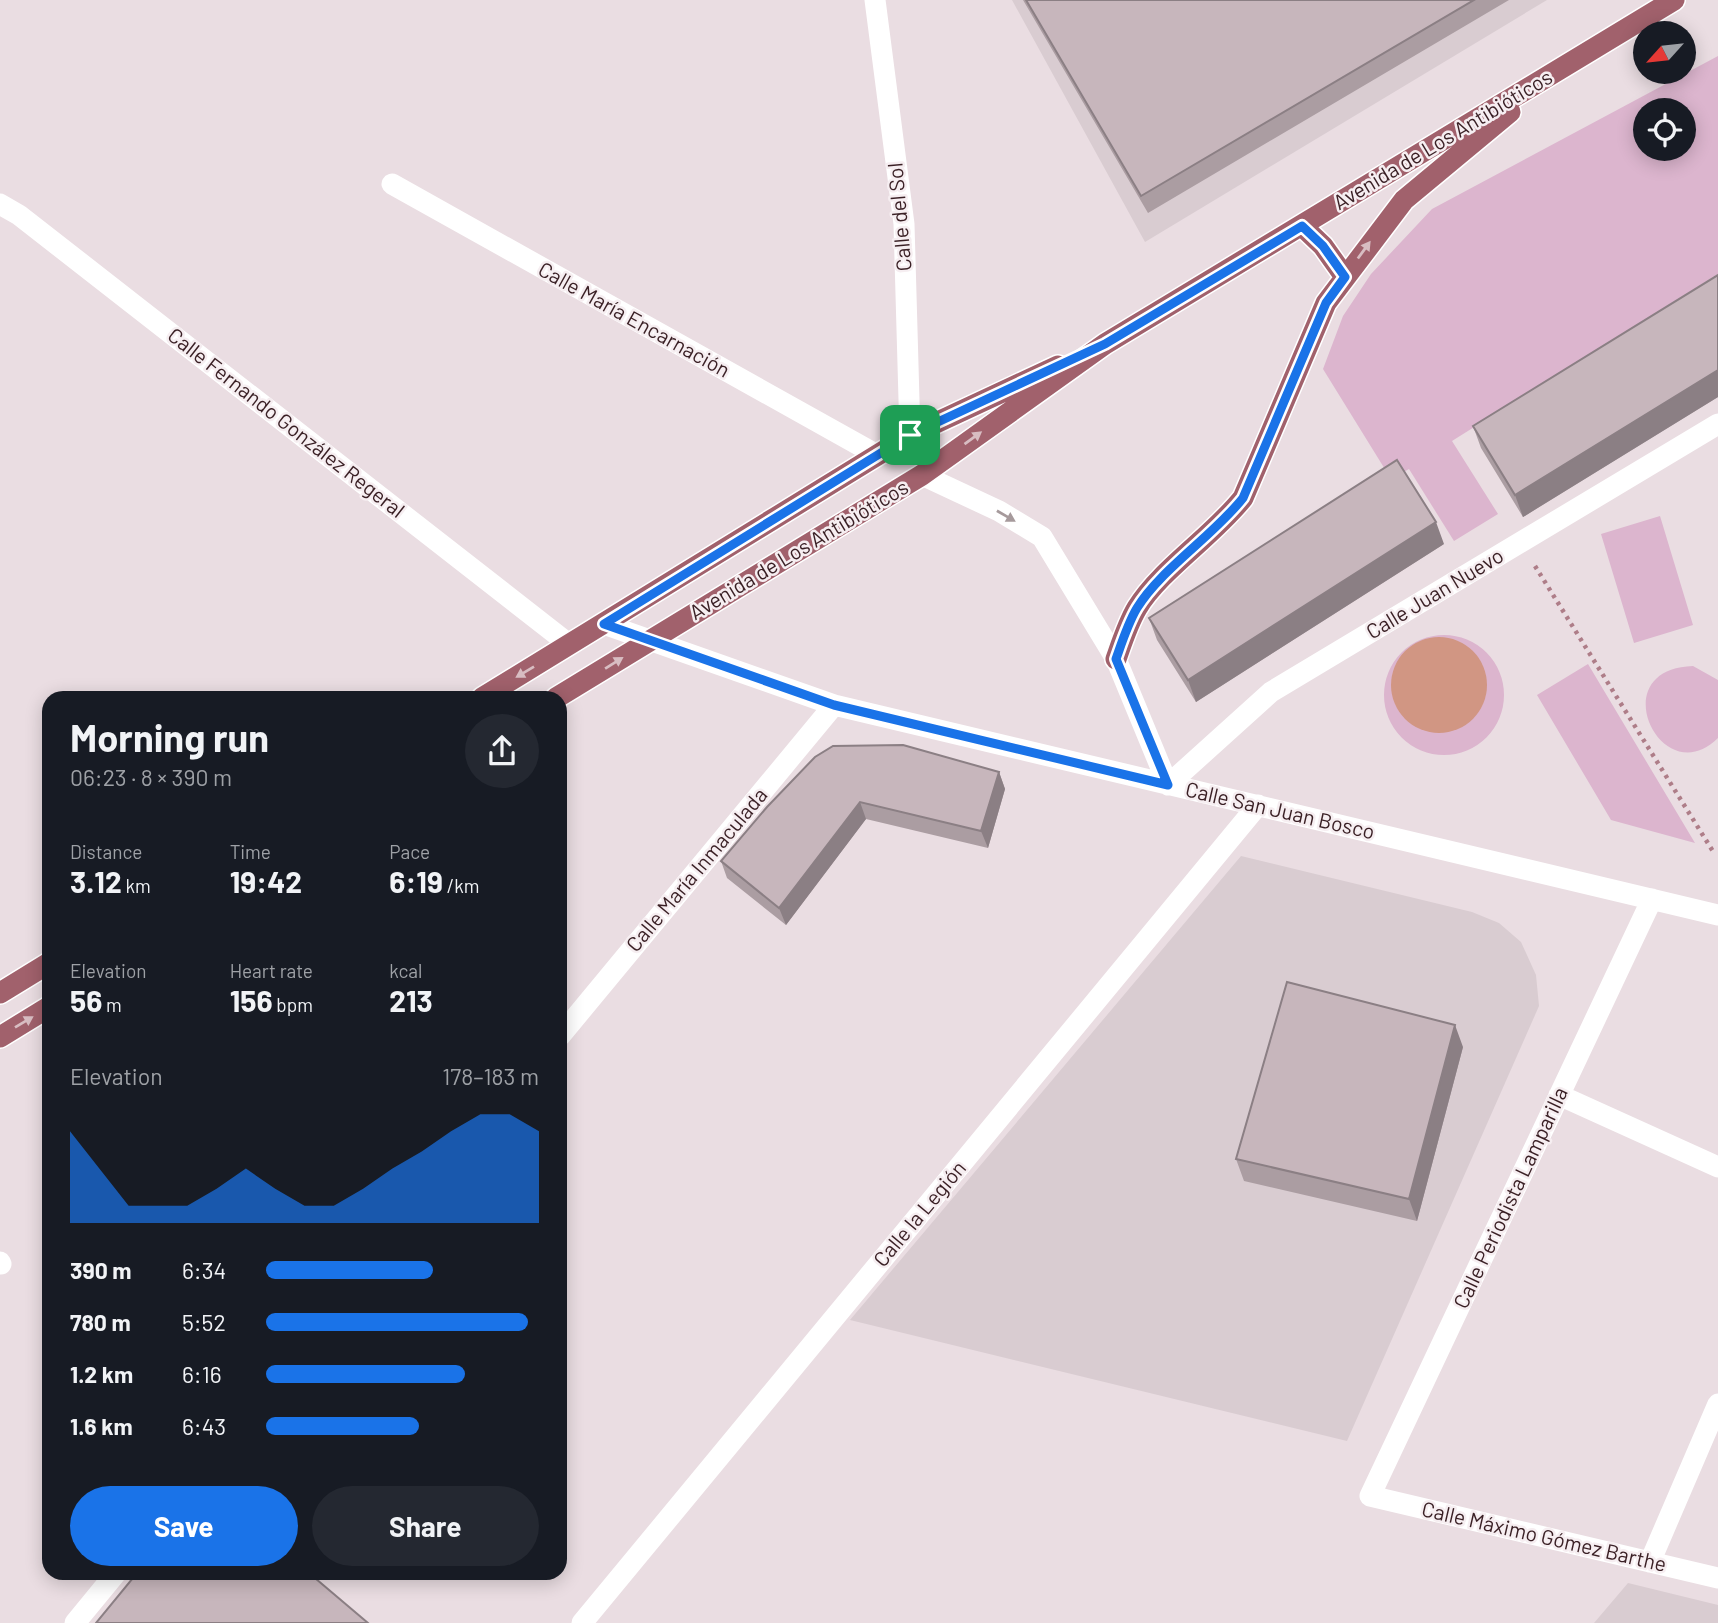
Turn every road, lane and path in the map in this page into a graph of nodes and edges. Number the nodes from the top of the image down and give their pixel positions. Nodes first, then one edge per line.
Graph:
1 (874, 0) edge
2 (1674, 0) edge
3 (1568, 63) junction
4 (392, 184) dead end
5 (0, 204) edge
6 (1302, 226) junction
7 (1345, 277) junction
8 (1105, 344) junction
9 (1718, 424) edge
10 (910, 435) junction
11 (877, 455) junction
12 (922, 475) junction
13 (1532, 562) dead end
14 (604, 624) junction
15 (653, 639) junction
16 (570, 645) junction
17 (1116, 659) junction
18 (494, 691) edge
19 (567, 691) edge
20 (834, 705) junction
21 (1168, 785) junction
22 (1258, 805) junction
23 (1713, 853) dead end
24 (1652, 899) junction
25 (1718, 915) edge
26 (42, 967) edge
27 (0, 993) edge
28 (42, 1011) edge
29 (567, 1028) edge
30 (0, 1037) edge
31 (1559, 1095) junction
32 (1718, 1167) edge
33 (1718, 1404) edge
34 (1370, 1496) joint
35 (1650, 1562) junction
36 (1718, 1578) edge
37 (110, 1580) edge
38 (75, 1623) edge
39 (582, 1623) edge

1 - 10 street, Calle del Sol
2 - 3 main road, Avenida de Los Antibióticos
3 - 6 main road, Avenida de Los Antibióticos
7 -> 3 main road
4 - 11 street, Calle María Encarnación
5 - 16 street, Calle Fernando González Regeral
6 - 7 main road
6 - 8 main road, Avenida de Los Antibióticos
7 - 17 main road
8 - 10 main road, Avenida de Los Antibióticos
12 -> 8 main road, Avenida de Los Antibióticos
9 - 21 street, Calle Juan Nuevo
10 - 11 main road, Avenida de Los Antibióticos
11 - 14 main road, Avenida de Los Antibióticos
12 - 15 main road, Avenida de Los Antibióticos
12 -> 17 street
13 - 23 path
14 - 15 street, Calle San Juan Bosco
14 - 16 main road, Avenida de Los Antibióticos
19 -> 15 main road, Avenida de Los Antibióticos
15 - 20 street, Calle San Juan Bosco
16 -> 18 main road, Avenida de Los Antibióticos
17 - 21 street
20 - 21 street, Calle San Juan Bosco
20 - 29 street, Calle María Inmaculada
21 - 22 street, Calle San Juan Bosco
22 - 24 street, Calle San Juan Bosco
22 - 39 street, Calle la Legión
24 - 25 street, Calle San Juan Bosco
24 - 31 street, Calle Periodista Lamparilla
26 - 27 main road
30 -> 28 main road
31 - 32 street
31 - 34 street, Calle Periodista Lamparilla
33 - 35 street
34 - 35 street, Calle Máximo Gómez Barthe
35 - 36 street, Calle Máximo Gómez Barthe
37 - 38 street

